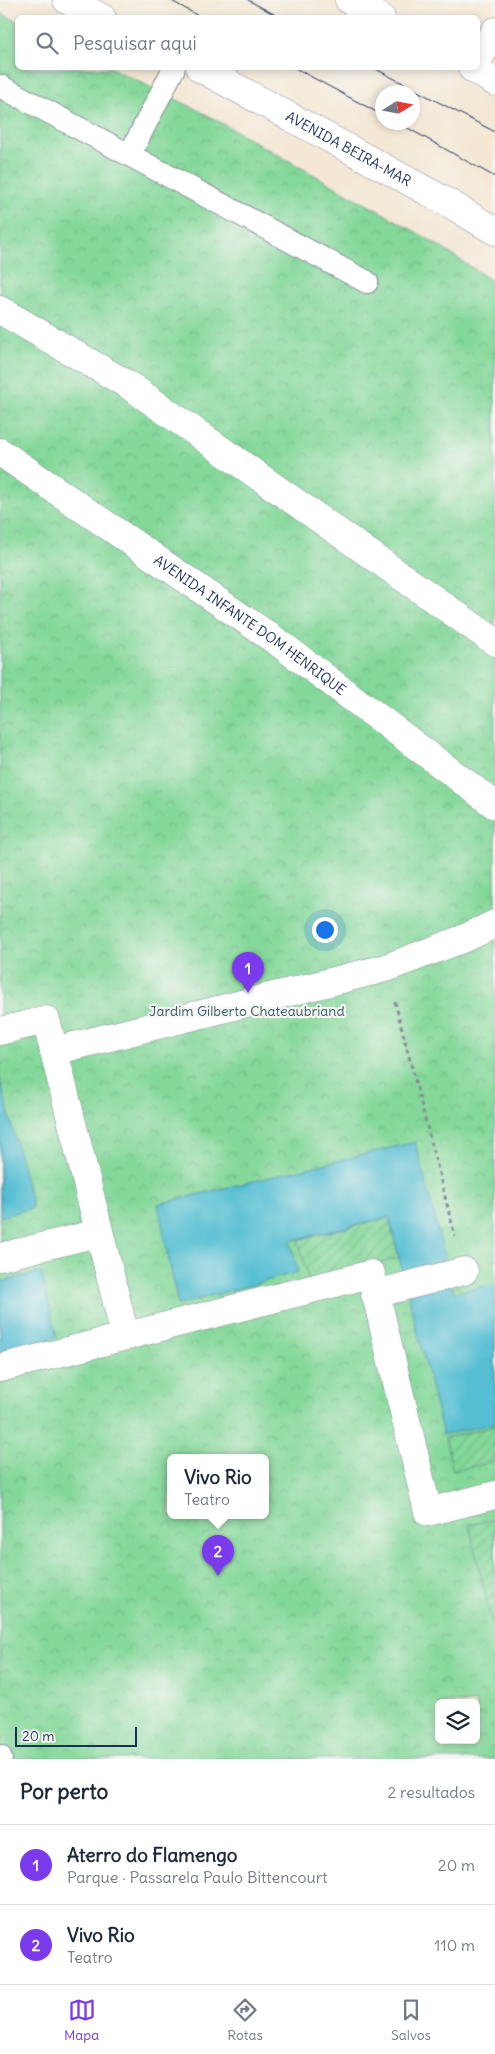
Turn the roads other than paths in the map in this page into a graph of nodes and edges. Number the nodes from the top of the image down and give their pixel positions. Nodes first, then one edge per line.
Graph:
1 (68, 0) edge
2 (349, 0) edge
3 (96, 15) edge
4 (376, 15) edge
5 (495, 31) edge
6 (480, 57) edge
7 (173, 70) edge
8 (204, 70) edge
9 (475, 70) edge
10 (495, 82) edge
11 (0, 86) edge
12 (130, 154) junction
13 (495, 231) edge
14 (368, 282) dead end
15 (0, 310) edge
16 (0, 452) edge
17 (495, 642) edge
18 (495, 805) edge
19 (495, 924) edge
20 (0, 1031) edge
21 (54, 1051) junction
22 (98, 1234) junction
23 (0, 1257) edge
24 (460, 1272) road end
25 (376, 1294) junction
26 (125, 1336) junction
27 (0, 1368) edge
28 (495, 1495) edge

1 - 3 main road
2 - 4 main road
5 - 6 main road
7 - 12 lane
8 - 13 main road, AVENIDA BEIRA-MAR
9 - 10 main road
11 - 12 lane
12 - 14 lane
15 - 17 main road
16 - 18 main road, AVENIDA INFANTE DOM HENRIQUE
19 - 21 main road
20 - 21 main road
21 - 22 main road
22 - 23 main road
22 - 26 main road
24 - 25 main road
25 - 26 main road
25 - 28 main road
26 - 27 main road

